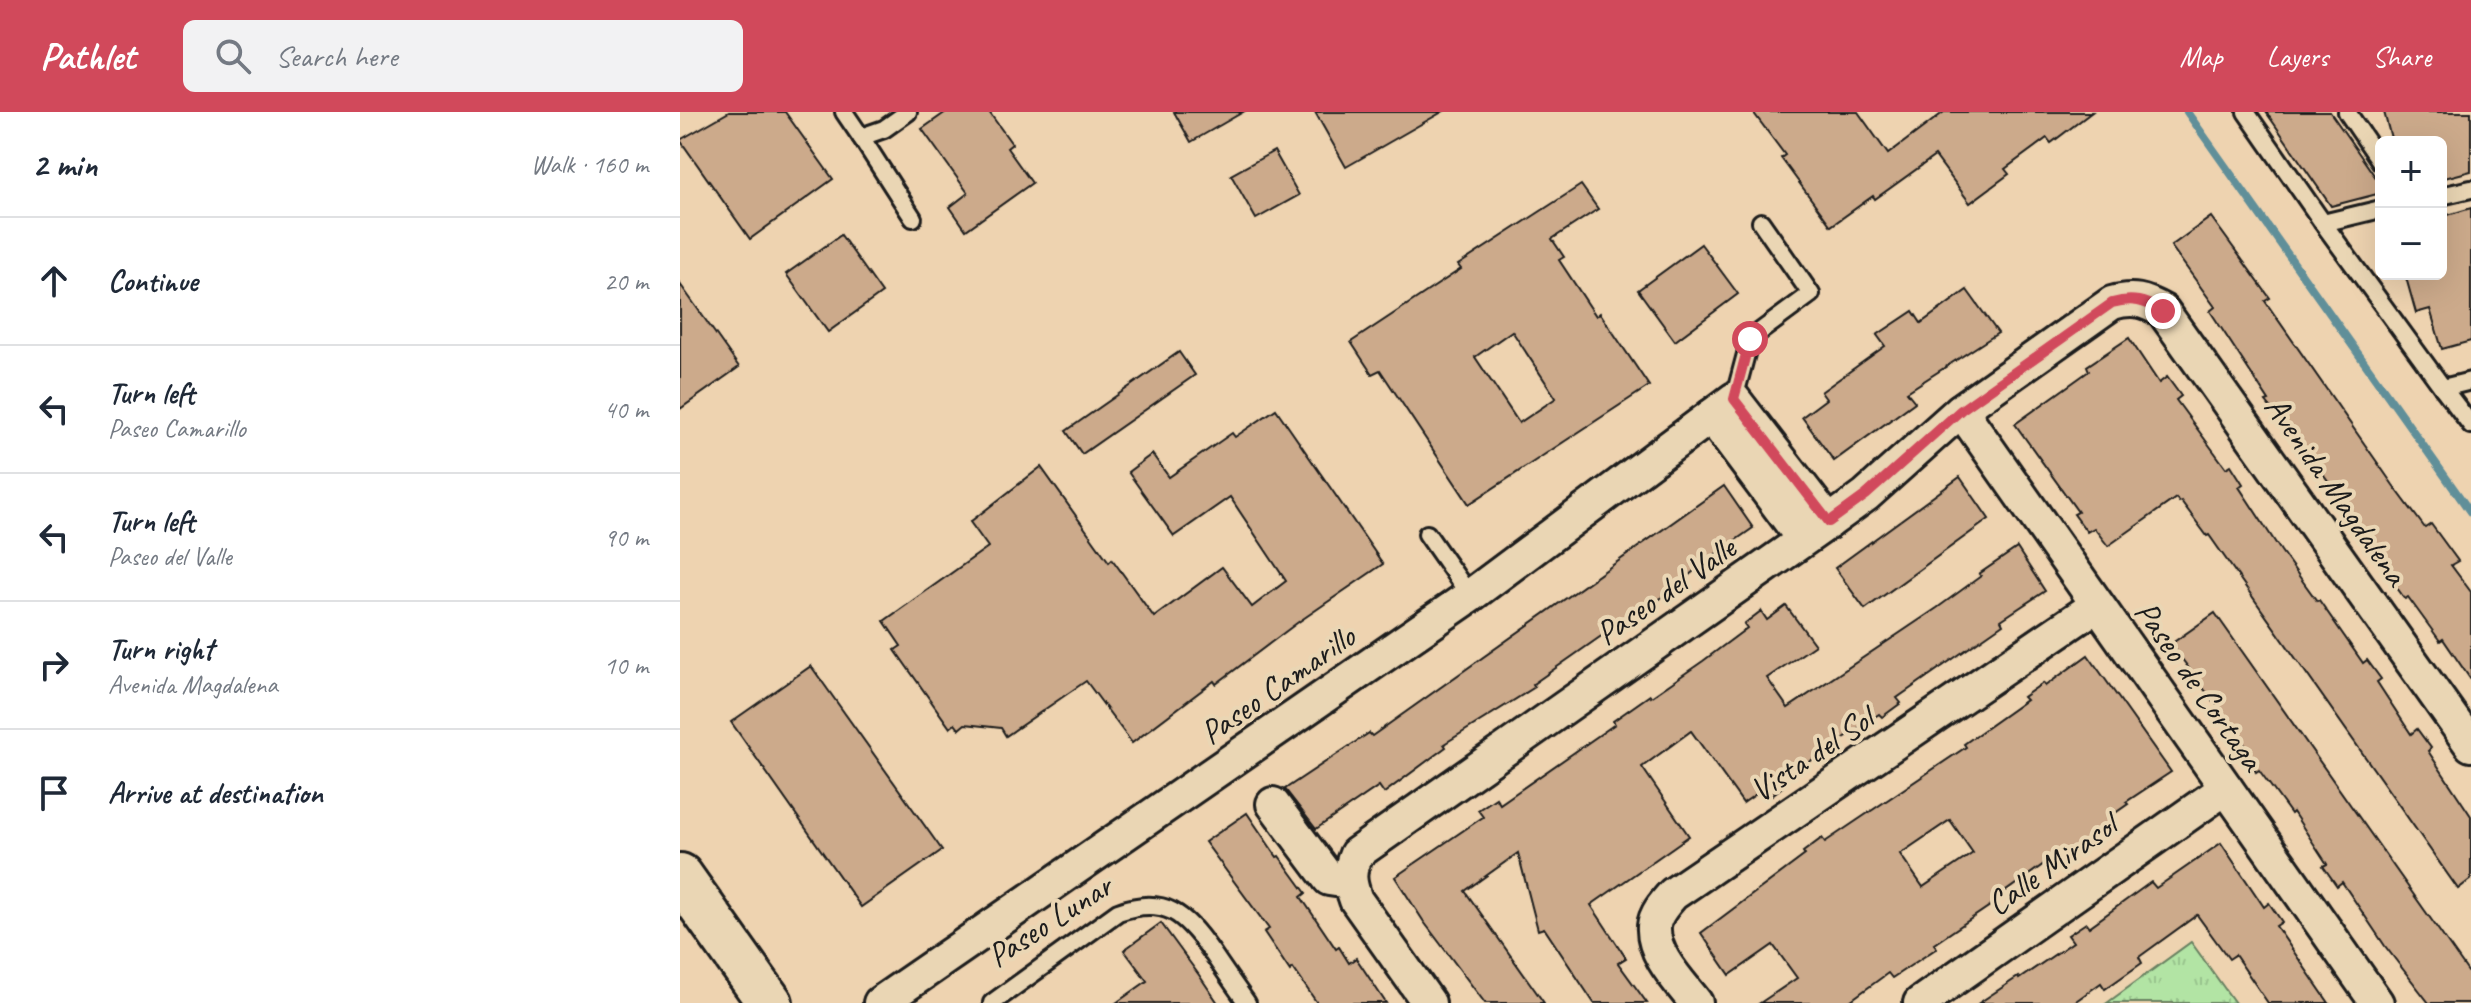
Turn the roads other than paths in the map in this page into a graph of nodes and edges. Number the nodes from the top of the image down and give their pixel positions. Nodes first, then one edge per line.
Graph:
1 (844, 112) edge
2 (908, 112) edge
3 (2246, 112) edge
4 (2347, 112) edge
5 (861, 137) junction
6 (2375, 153) edge
7 (2471, 189) edge
8 (2447, 195) edge
9 (2375, 210) edge
10 (913, 218) dead end
11 (1761, 222) dead end
12 (2323, 223) junction
13 (2127, 299) joint
14 (2471, 381) edge
15 (2443, 388) junction
16 (1722, 408) junction
17 (1961, 410) junction
18 (2471, 425) edge
19 (1816, 531) junction
20 (1427, 534) dead end
21 (1470, 596) junction
22 (2097, 605) junction
23 (2471, 745) edge
24 (2226, 788) junction
25 (1273, 804) dead end
26 (680, 876) edge
27 (1349, 882) junction
28 (770, 1003) edge
29 (880, 1003) edge
30 (992, 1003) edge
31 (1247, 1003) edge
32 (1429, 1003) edge
33 (1696, 1003) edge
34 (1920, 1003) edge
35 (2377, 1003) edge

1 - 5 lane
2 - 5 lane
3 - 12 lane
4 - 6 lane
5 - 10 lane
7 - 8 lane
9 - 12 lane
11 - 16 lane
12 - 15 lane
13 - 17 street, Paseo del Valle
13 - 23 street, Avenida Magdalena
14 - 15 lane
15 - 18 lane
16 - 19 street
16 - 21 street, Paseo Camarillo
17 - 19 street, Paseo del Valle
17 - 22 street, Paseo de Cortaga
19 - 27 street, Paseo del Valle
20 - 21 lane
21 - 29 street, Paseo Camarillo
22 - 24 street, Paseo de Cortaga
22 - 33 street, Vista del Sol
24 - 34 street, Calle Mirasol
24 - 35 street, Paseo de Cortaga
25 - 27 street
26 - 28 main road
27 - 32 street
30 - 31 lane, Paseo Lunar

